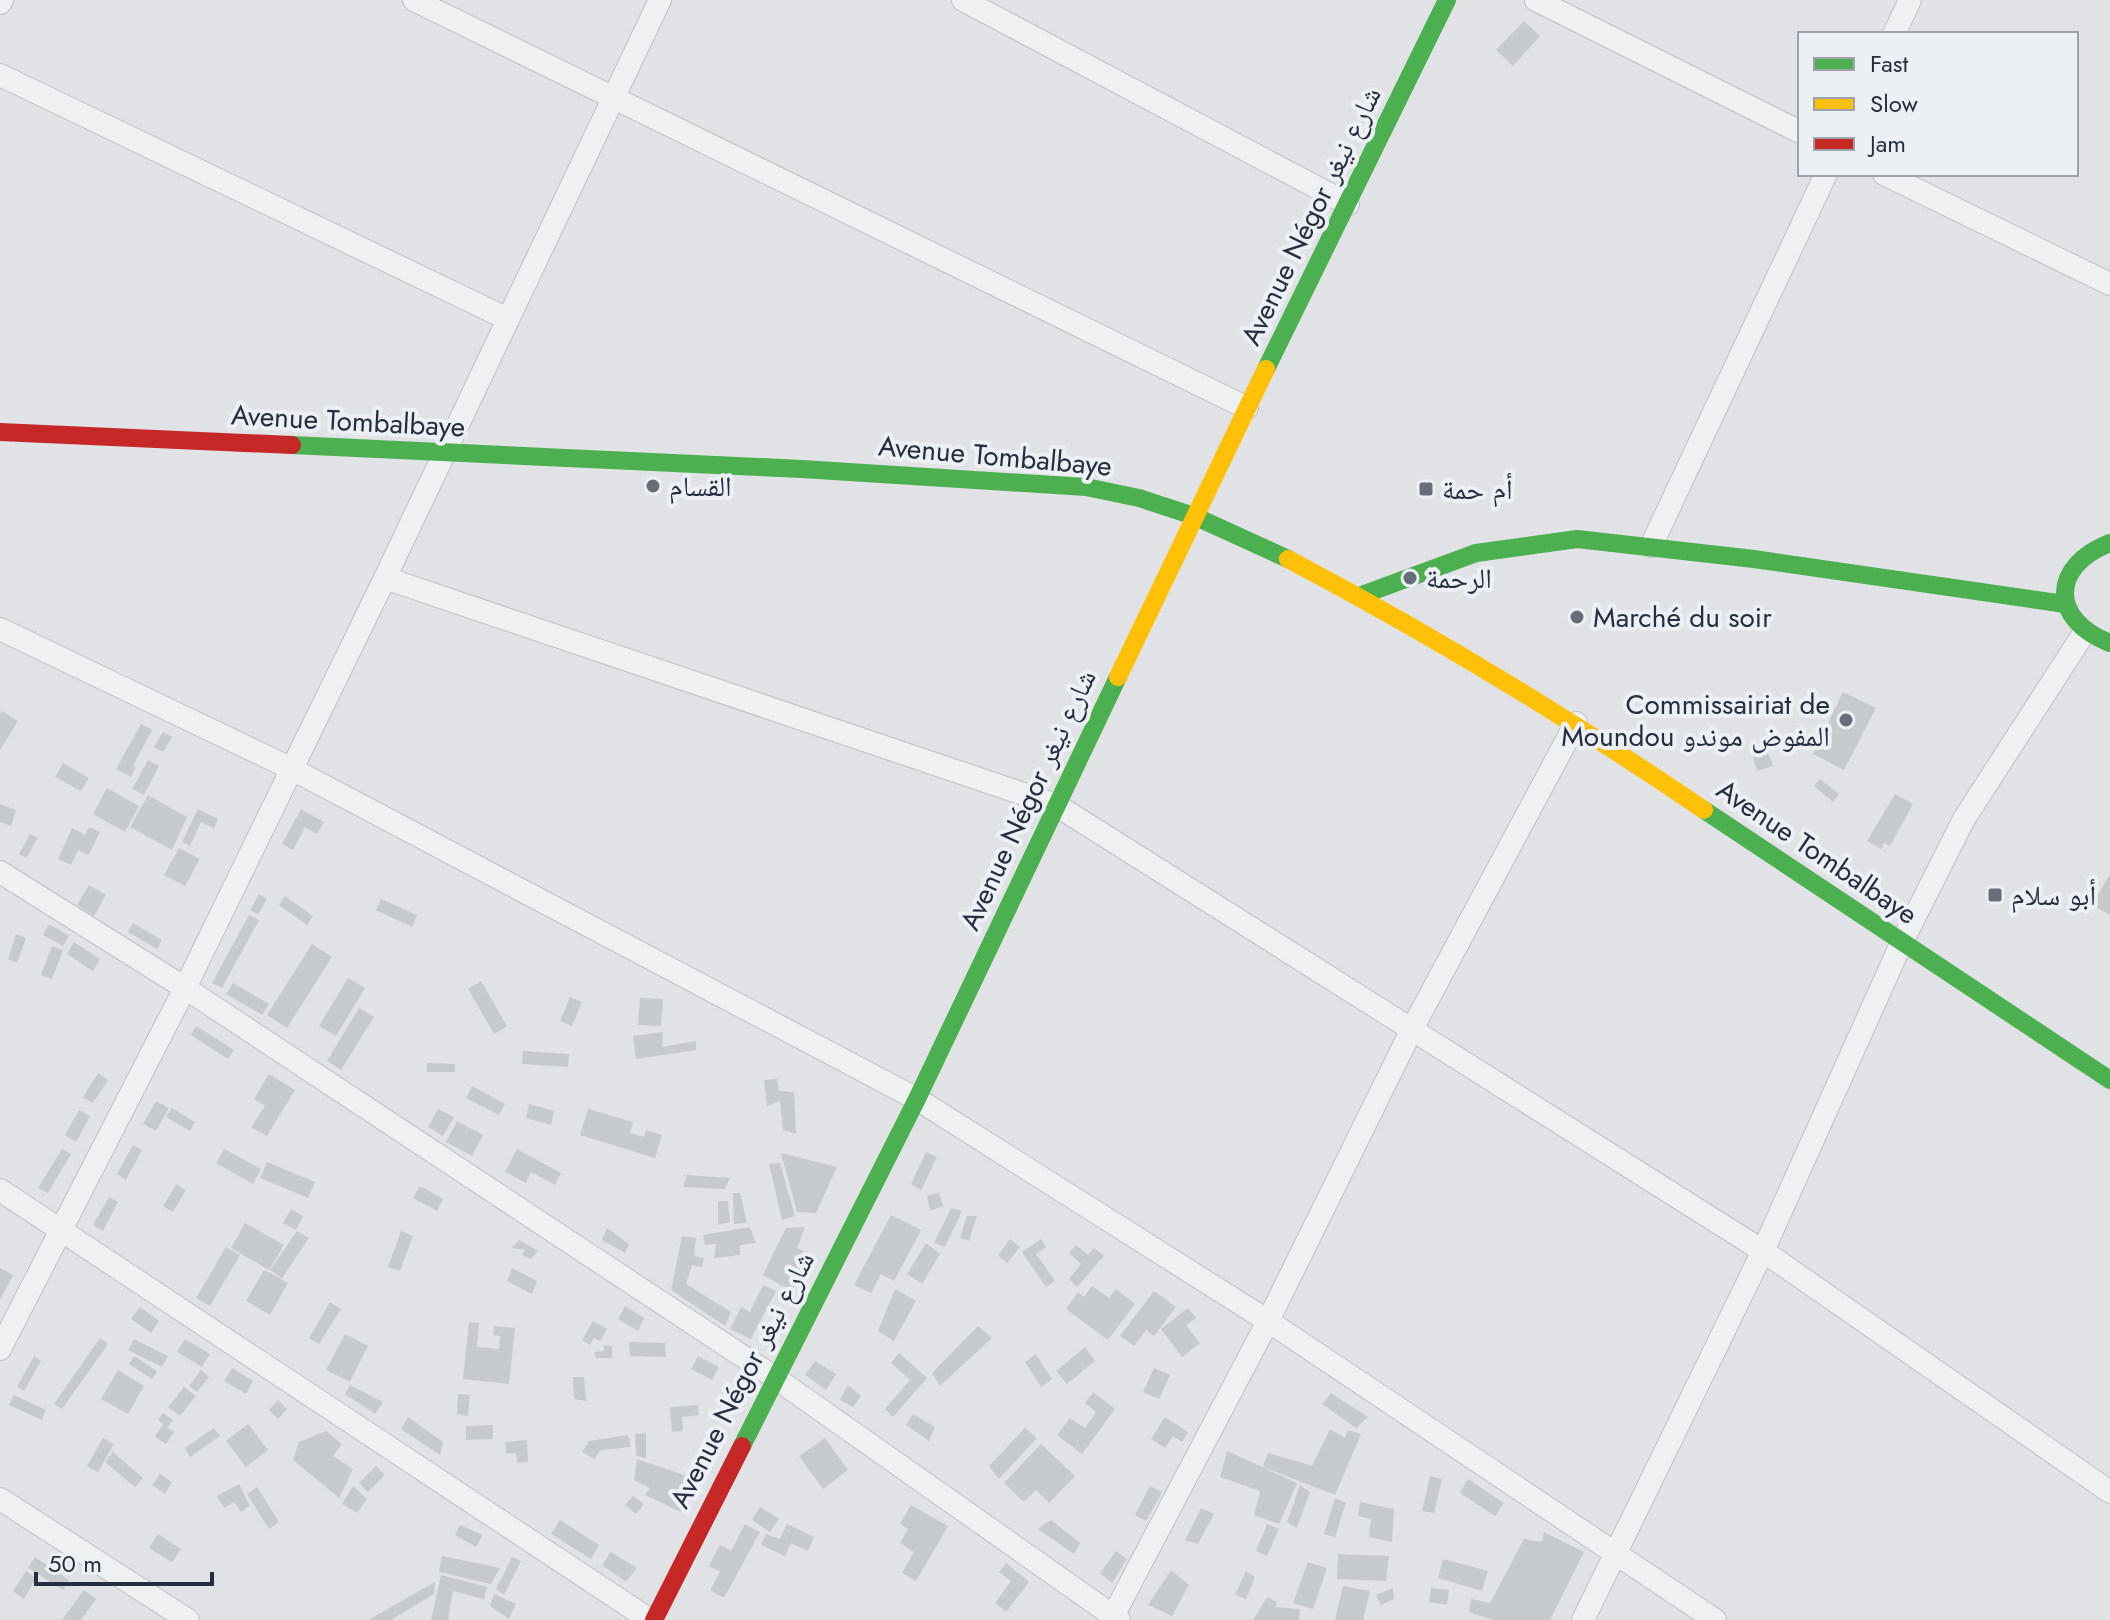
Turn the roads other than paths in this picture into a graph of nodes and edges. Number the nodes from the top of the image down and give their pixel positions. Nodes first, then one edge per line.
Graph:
1 (414, 0) edge
2 (660, 0) edge
3 (963, 0) edge
4 (1447, 0) edge
5 (1536, 0) edge
6 (1910, 0) edge
7 (1895, 32) edge
8 (0, 75) edge
9 (615, 99) junction
10 (1798, 131) edge
11 (1825, 176) edge
12 (1888, 176) edge
13 (1348, 204) junction
14 (2110, 284) edge
15 (508, 319) junction
16 (1247, 408) junction
17 (0, 432) edge
18 (445, 454) junction
19 (1194, 516) junction
20 (2110, 543) edge
21 (1651, 546) junction
22 (385, 578) junction
23 (1362, 595) junction
24 (2065, 604) junction
25 (0, 629) edge
26 (2084, 633) junction
27 (2110, 643) edge
28 (1576, 723) junction
29 (290, 768) junction
30 (1056, 805) junction
31 (0, 872) edge
32 (1901, 944) junction
33 (185, 988) junction
34 (1412, 1029) junction
35 (2110, 1080) edge
36 (917, 1099) junction
37 (0, 1190) edge
38 (60, 1229) junction
39 (1763, 1251) junction
40 (1268, 1321) junction
41 (0, 1349) edge
42 (774, 1377) junction
43 (2110, 1492) edge
44 (0, 1499) edge
45 (1616, 1554) junction
46 (1114, 1619) edge
47 (188, 1620) edge
48 (652, 1620) edge
49 (1583, 1620) edge
50 (1715, 1620) edge

1 - 9 street
2 - 9 street
3 - 13 street
4 - 13 main road, Avenue Négor شارع نيغر
5 - 10 street
6 - 7 street
8 - 15 street
9 - 15 street
9 - 16 street
11 - 21 street
12 - 14 street
13 - 16 main road, Avenue Négor شارع نيغر
15 - 18 street
16 - 19 main road, Avenue Négor شارع نيغر
17 - 18 main road, Avenue Tombalbaye
18 - 19 main road, Avenue Tombalbaye
18 - 22 street
19 - 23 main road, Avenue Tombalbaye
19 - 30 main road, Avenue Négor شارع نيغر
20 - 24 main road
21 - 23 main road
21 - 24 main road
22 - 29 street
22 - 30 street
23 - 28 main road, Avenue Tombalbaye
24 - 26 main road
25 - 29 street
26 - 27 main road
26 - 32 street
28 - 32 main road, Avenue Tombalbaye
28 - 34 street
29 - 33 street
29 - 36 street
30 - 34 street
30 - 36 main road, Avenue Négor شارع نيغر
31 - 33 street
32 - 35 main road, Avenue Tombalbaye
32 - 39 street
33 - 38 street
33 - 42 street
34 - 39 street
34 - 40 street
36 - 40 street
36 - 42 main road, Avenue Négor شارع نيغر
37 - 38 street
38 - 41 street
38 - 48 street
39 - 43 street
39 - 45 street
40 - 45 street
40 - 46 street
42 - 46 street
42 - 48 main road, Avenue Négor شارع نيغر
44 - 47 street
45 - 49 street
45 - 50 street

